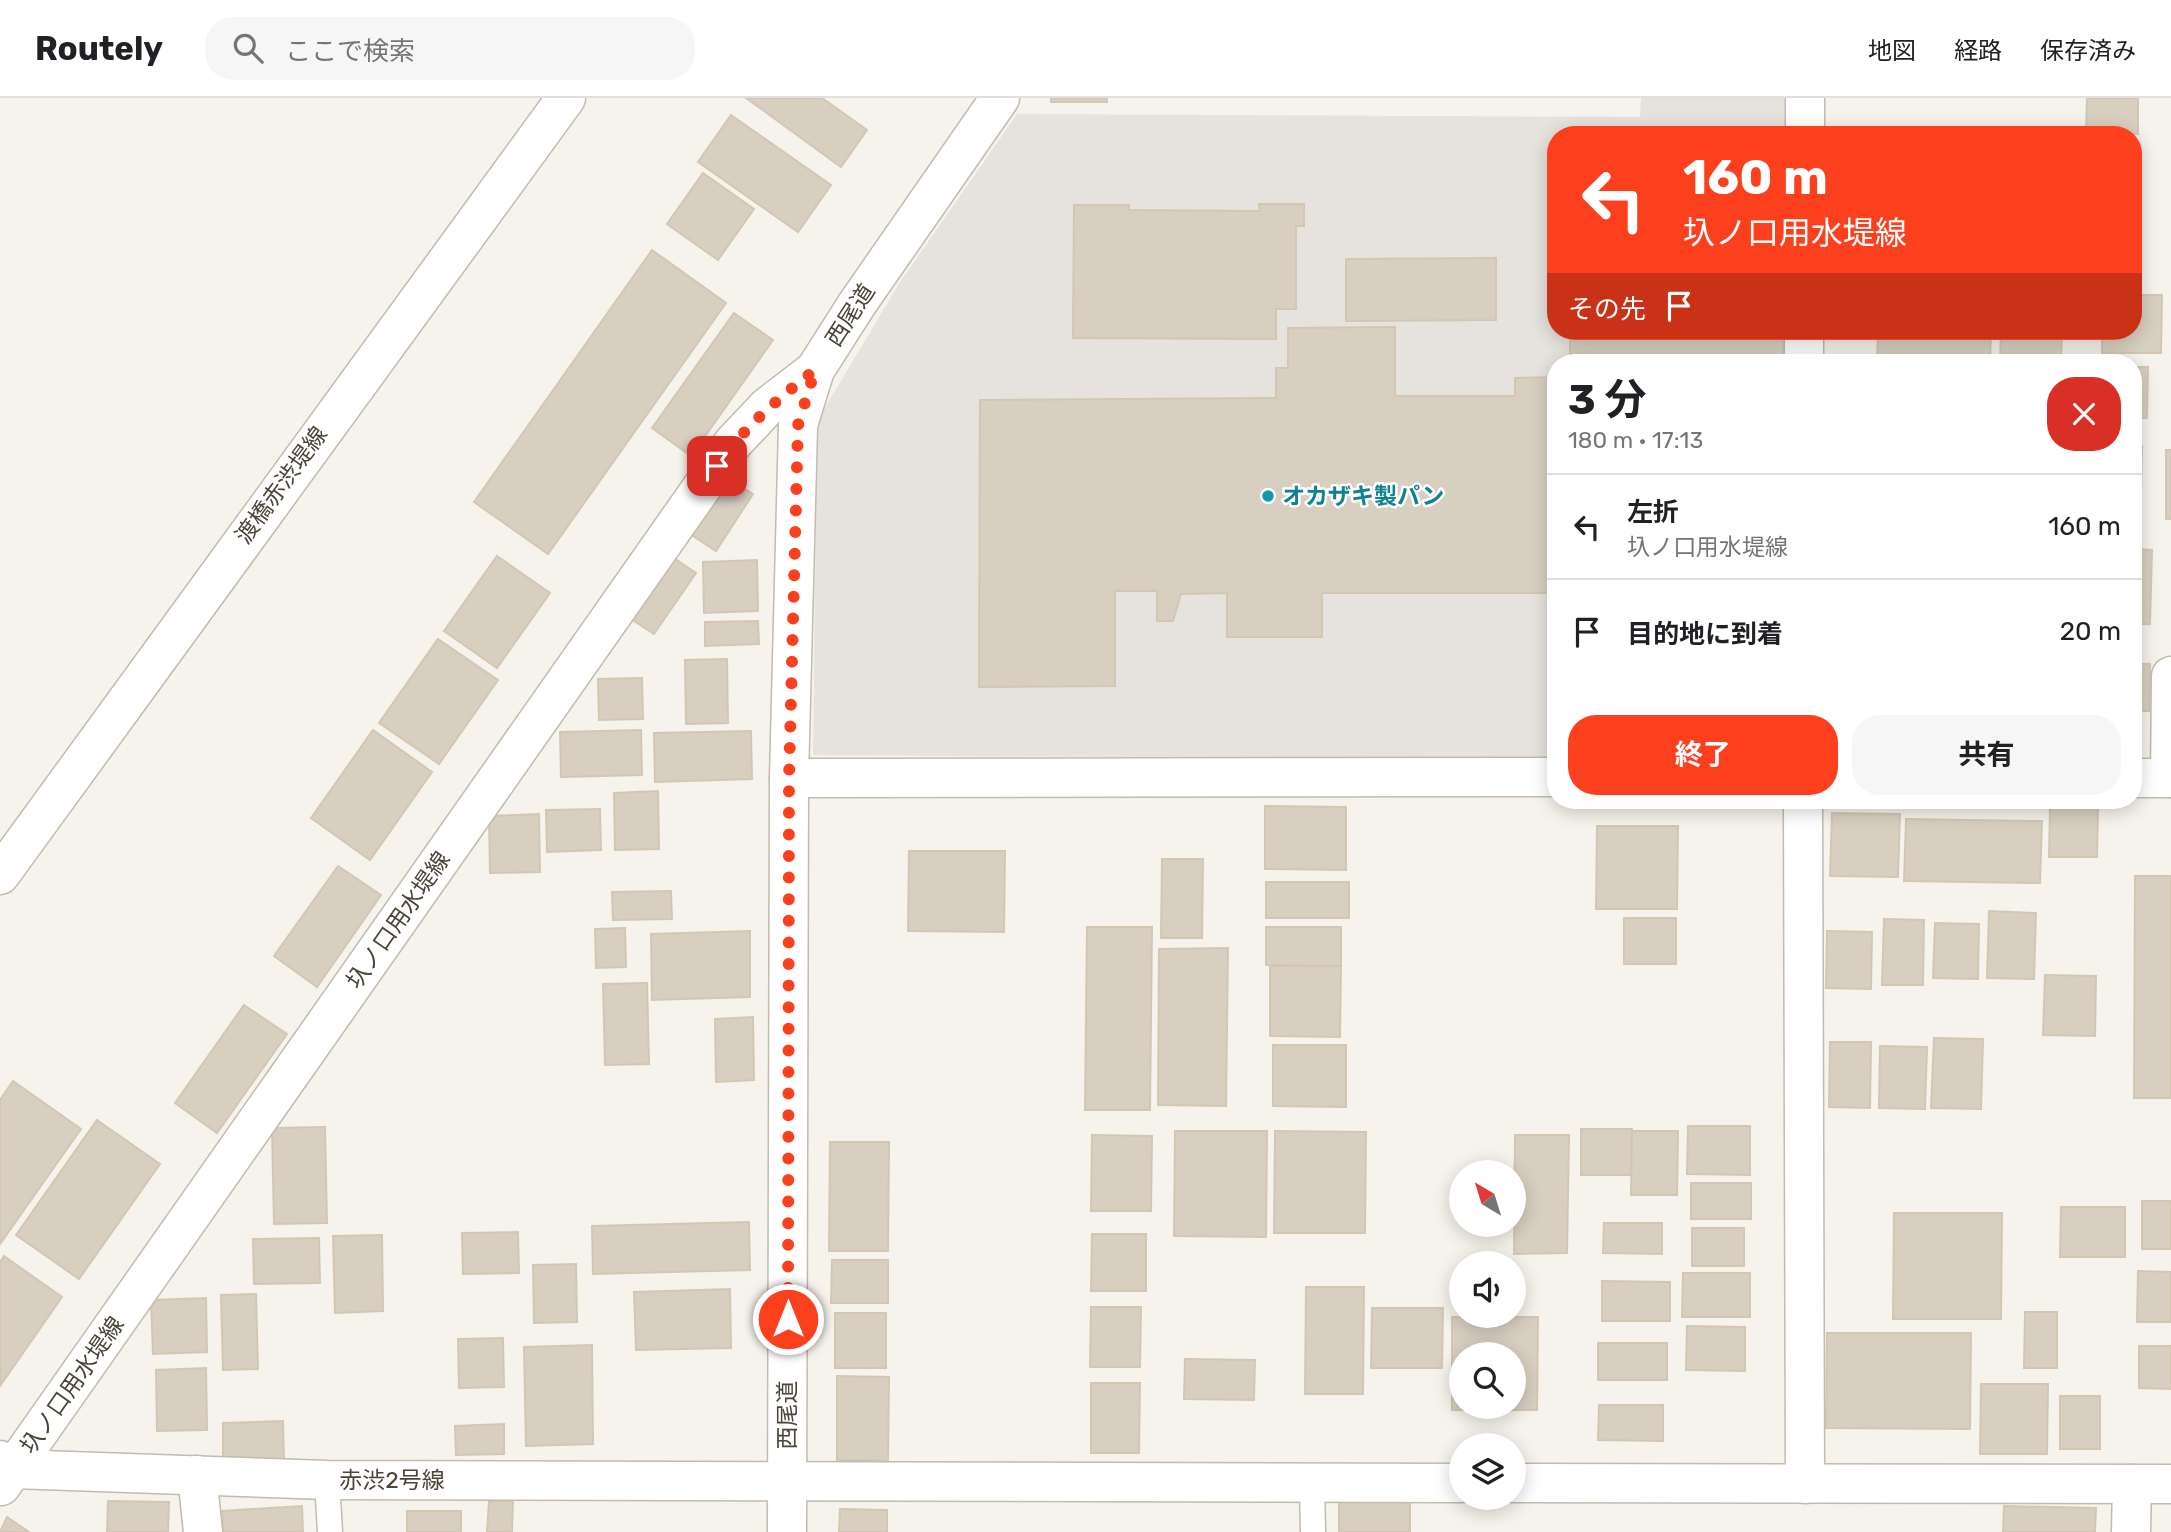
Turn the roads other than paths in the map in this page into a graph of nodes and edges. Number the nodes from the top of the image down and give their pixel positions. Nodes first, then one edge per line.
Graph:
1 (566, 98) edge
2 (1000, 98) edge
3 (1805, 98) edge
4 (1805, 126) edge
5 (815, 370) junction
6 (2171, 676) edge
7 (1547, 777) edge
8 (789, 778) junction
9 (2158, 778) edge
10 (1803, 809) edge
11 (0, 875) edge
12 (4, 1472) edge
13 (197, 1475) junction
14 (327, 1480) junction
15 (787, 1481) junction
16 (1312, 1483) junction
17 (1449, 1483) edge
18 (1526, 1483) edge
19 (1805, 1484) junction
20 (2132, 1484) junction
21 (2171, 1484) edge
22 (203, 1532) edge
23 (330, 1532) edge
24 (787, 1532) edge
25 (1314, 1532) edge
26 (2131, 1532) edge

1 - 11 street, 渡橋赤渋堤線
2 - 5 street, 西尾道
3 - 4 street
5 - 8 street, 西尾道
5 - 12 street, 圦ノ口用水堤線
6 - 9 street
7 - 8 street
8 - 15 street, 西尾道
10 - 19 street
12 - 13 street, 赤渋2号線
13 - 14 street, 赤渋2号線
13 - 22 street
14 - 15 street, 赤渋2号線
14 - 23 lane
15 - 16 street, 赤渋2号線
15 - 24 street, 西尾道
16 - 17 street, 赤渋2号線
16 - 25 lane
18 - 19 street
19 - 20 street
20 - 21 street
20 - 26 street

